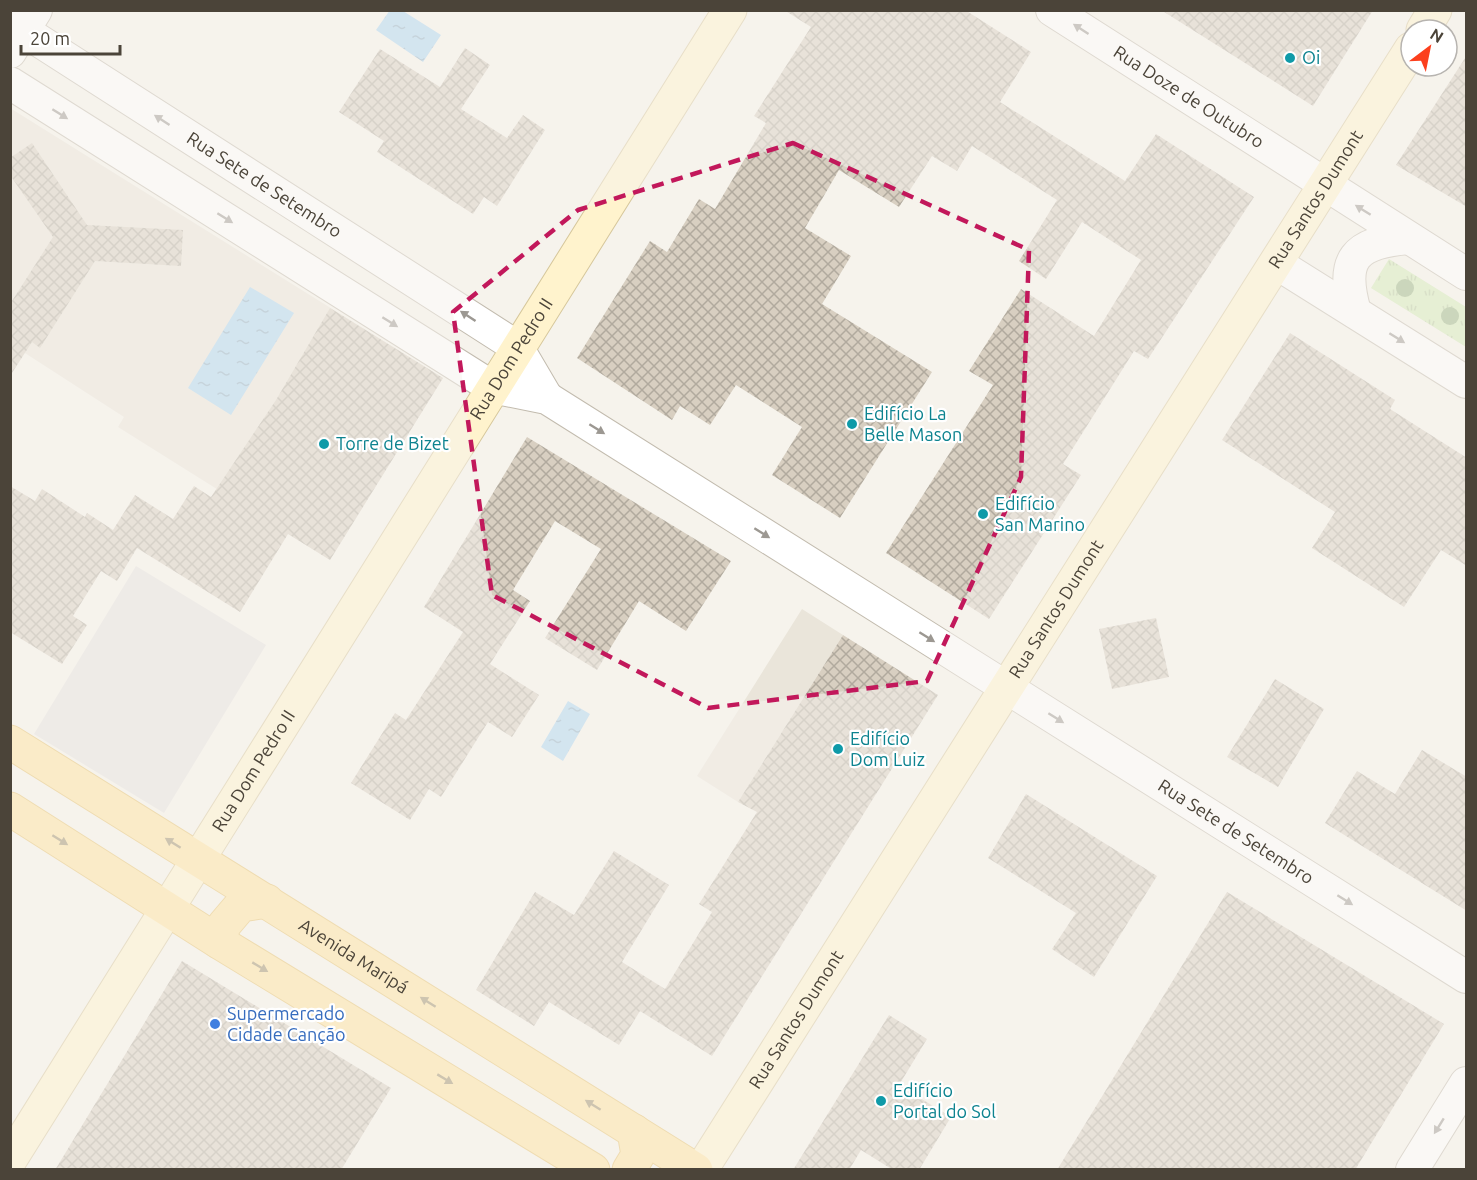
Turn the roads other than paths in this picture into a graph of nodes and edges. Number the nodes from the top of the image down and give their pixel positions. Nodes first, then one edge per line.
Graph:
1 (730, 10) edge
2 (1052, 10) edge
3 (20, 29) edge
4 (1399, 68) edge
5 (10, 83) edge
6 (1325, 186) junction
7 (1408, 238) junction
8 (1276, 263) junction
9 (1467, 274) edge
10 (1355, 312) junction
11 (517, 347) junction
12 (1467, 382) edge
13 (492, 387) junction
14 (547, 398) junction
15 (1006, 687) junction
16 (10, 742) edge
17 (10, 809) edge
18 (200, 860) junction
19 (267, 901) junction
20 (169, 909) junction
21 (219, 942) junction
22 (1467, 977) edge
23 (1467, 1083) edge
24 (634, 1131) junction
25 (10, 1160) edge
26 (593, 1170) edge
27 (629, 1170) edge
28 (696, 1170) edge
29 (701, 1170) edge
30 (1412, 1170) edge

1 - 11 street, Rua Dom Pedro II
6 -> 2 street, Rua Doze de Outubro
11 -> 3 street, Rua Sete de Setembro
4 - 6 street, Rua Santos Dumont
5 -> 13 street
7 -> 6 street, Rua Doze de Outubro
6 - 8 street, Rua Santos Dumont
7 - 9 street, Rua Doze de Outubro
7 - 10 street
8 - 10 street
8 - 15 street, Rua Santos Dumont
10 -> 12 street
11 - 13 street, Rua Dom Pedro II
11 - 14 street
13 - 14 street
13 - 18 street, Rua Dom Pedro II
14 -> 15 street, Rua Sete de Setembro
15 -> 22 street, Rua Sete de Setembro
15 - 29 street, Rua Santos Dumont
18 -> 16 main road, Avenida Maripá
17 -> 20 main road
18 - 19 main road, Avenida Maripá
18 - 20 street, Rua Dom Pedro II
19 - 21 main road
24 -> 19 main road, Avenida Maripá
20 - 21 main road
20 - 25 street
21 -> 26 main road
23 -> 30 street
24 - 27 main road
24 - 28 main road, Avenida Maripá

